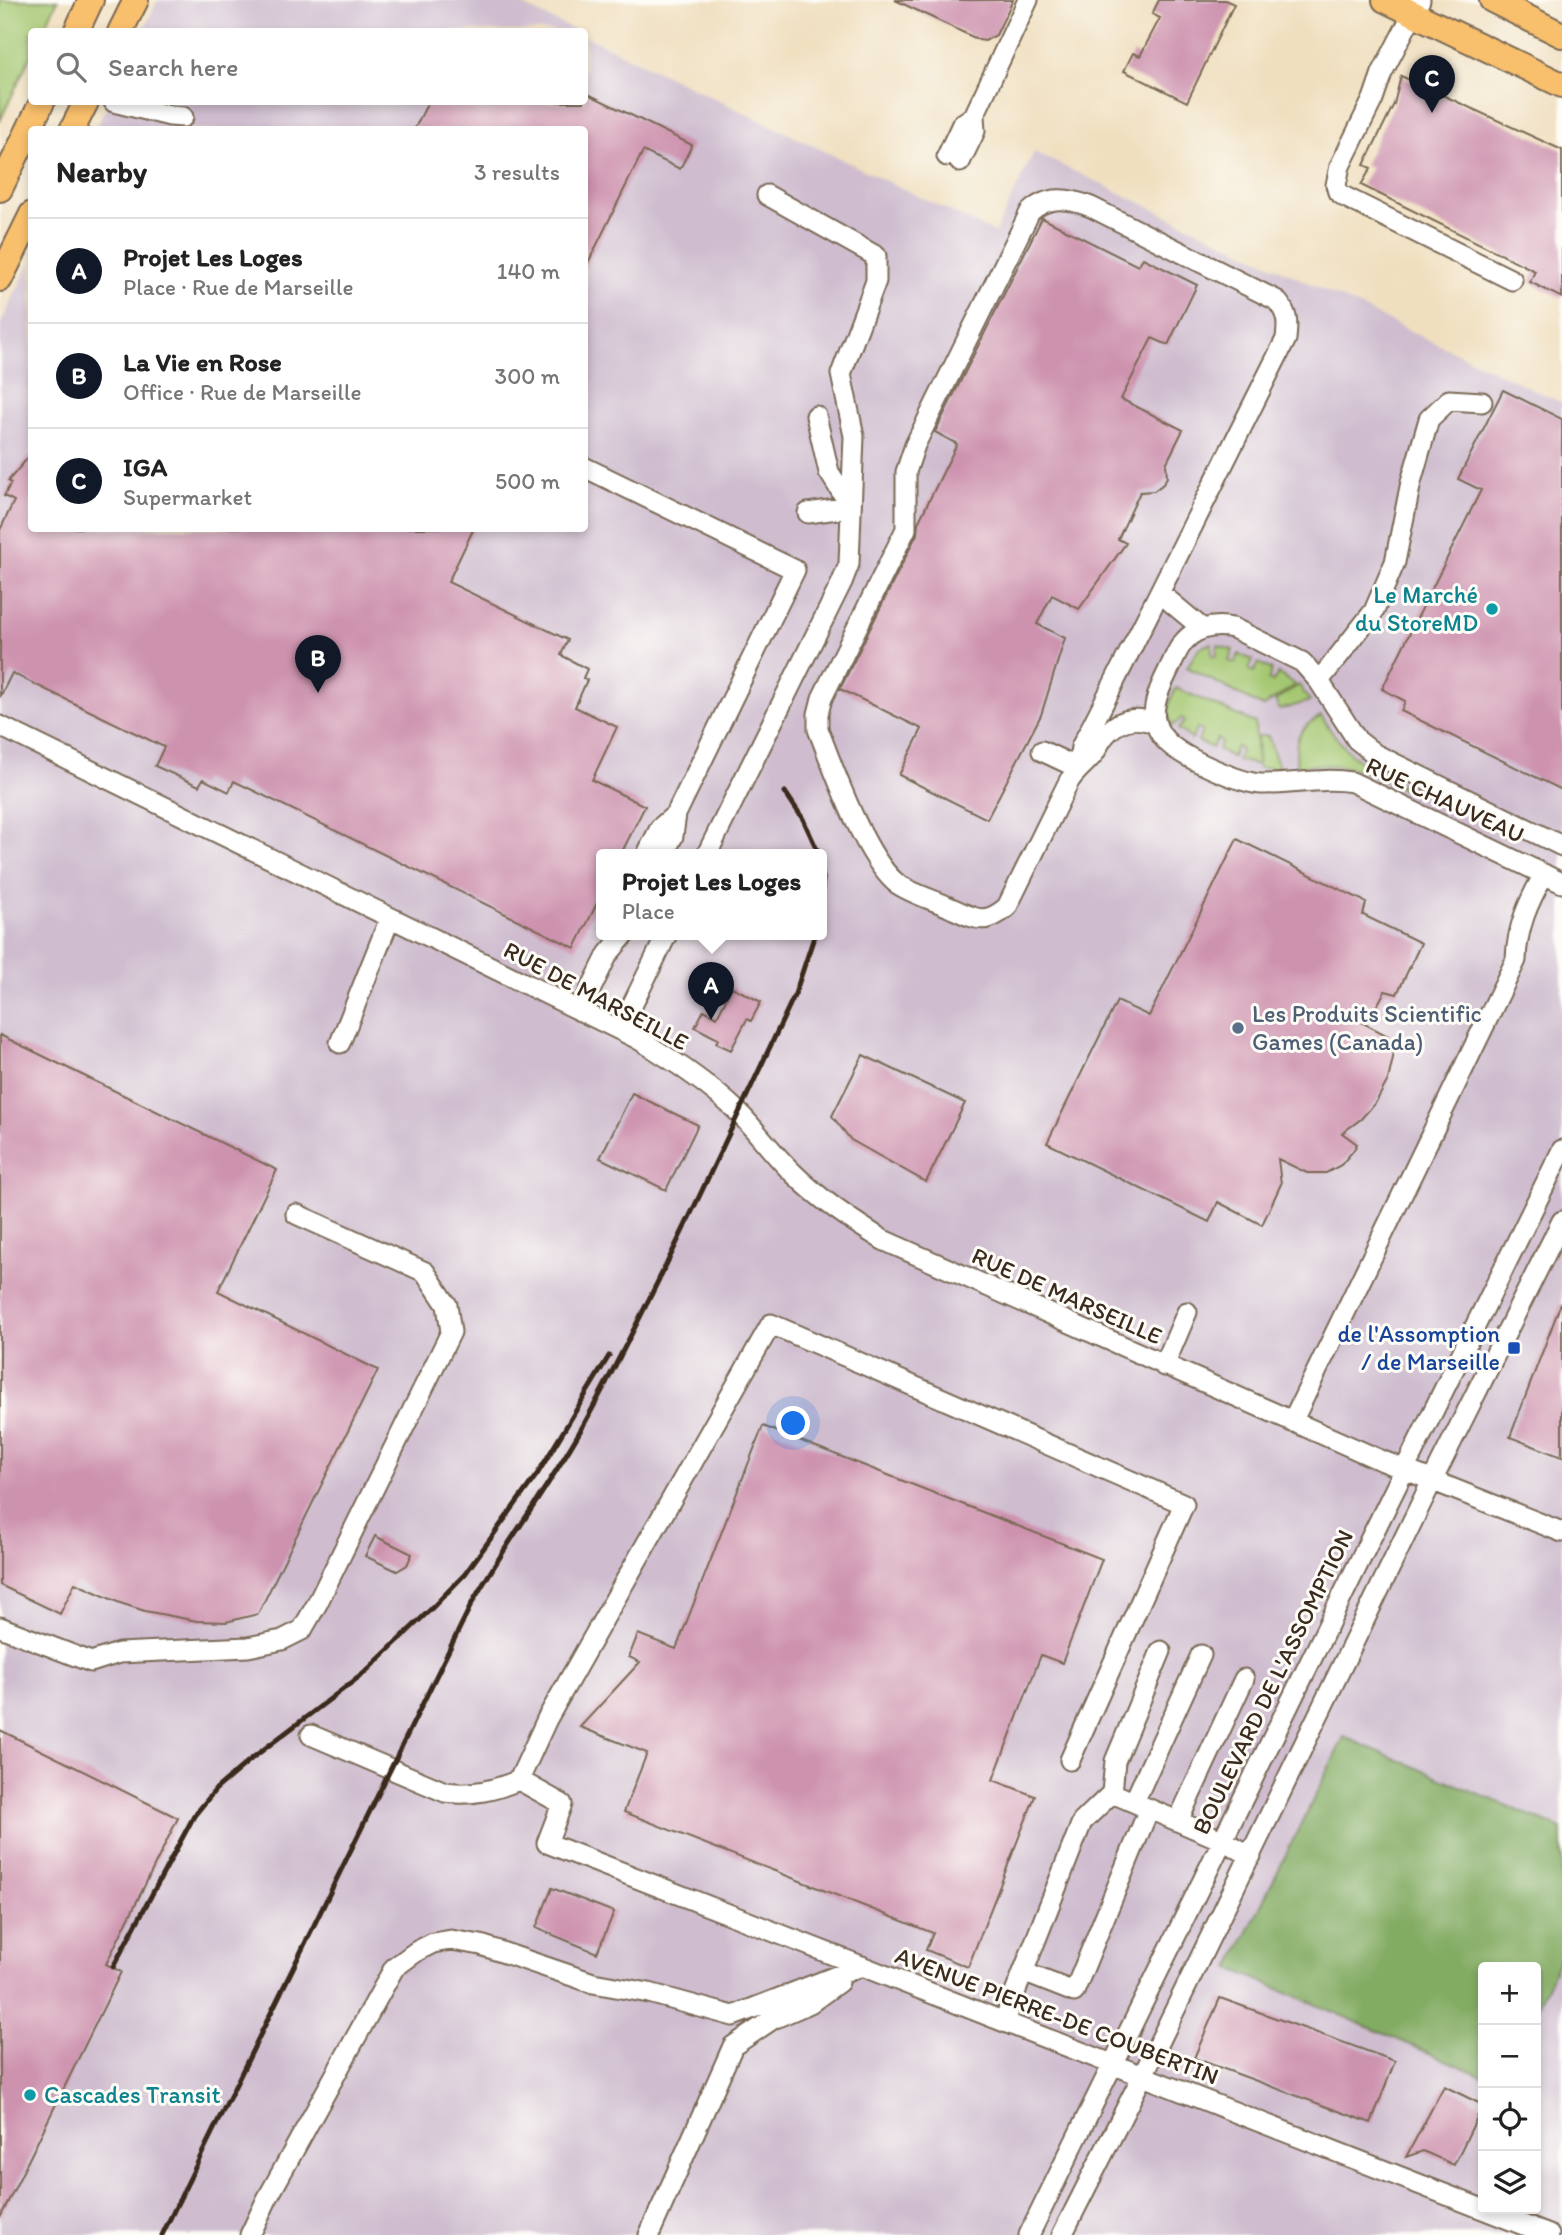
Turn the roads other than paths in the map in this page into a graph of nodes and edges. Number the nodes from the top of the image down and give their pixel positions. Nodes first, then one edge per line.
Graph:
1 (91, 0) edge
2 (136, 0) edge
3 (1028, 0) edge
4 (1385, 0) edge
5 (1492, 0) edge
6 (1417, 7) edge
7 (77, 28) edge
8 (122, 28) edge
9 (1562, 35) edge
10 (1562, 85) edge
11 (41, 105) edge
12 (84, 105) edge
13 (128, 105) edge
14 (183, 117) dead end
15 (30, 126) edge
16 (74, 126) edge
17 (28, 131) edge
18 (954, 159) dead end
19 (0, 189) edge
20 (767, 195) dead end
21 (28, 222) edge
22 (0, 279) edge
23 (1512, 280) dead end
24 (1482, 402) dead end
25 (816, 415) dead end
26 (588, 469) edge
27 (851, 507) junction
28 (808, 513) dead end
29 (1161, 594) junction
30 (1203, 629) junction
31 (1319, 681) junction
32 (1156, 724) junction
33 (0, 726) edge
34 (1042, 751) dead end
35 (1078, 768) junction
36 (676, 814) junction
37 (1562, 846) edge
38 (650, 849) edge
39 (666, 849) edge
40 (709, 849) edge
41 (1544, 874) junction
42 (1562, 883) edge
43 (390, 918) junction
44 (664, 940) edge
45 (609, 944) edge
46 (580, 1012) junction
47 (620, 1030) junction
48 (340, 1044) dead end
49 (1562, 1150) edge
50 (296, 1214) dead end
51 (1562, 1221) edge
52 (1187, 1312) dead end
53 (1164, 1366) junction
54 (1292, 1422) junction
55 (1403, 1469) junction
56 (1432, 1481) junction
57 (1562, 1532) edge
58 (0, 1627) edge
59 (1161, 1651) dead end
60 (1201, 1655) dead end
61 (1244, 1679) dead end
62 (311, 1735) dead end
63 (1070, 1760) dead end
64 (519, 1780) junction
65 (1112, 1793) junction
66 (1141, 1805) junction
67 (1178, 1821) junction
68 (1224, 1841) junction
69 (1251, 1856) junction
70 (861, 1967) junction
71 (1023, 1972) junction
72 (1004, 2021) junction
73 (1113, 2064) junction
74 (1143, 2076) junction
75 (250, 2235) edge
76 (649, 2235) edge
77 (1029, 2235) edge
78 (1062, 2235) edge
79 (1549, 2235) edge

1 - 7 main road
2 - 8 main road
3 - 18 street
4 - 6 main road
5 - 9 main road
6 - 10 main road
6 - 23 street
11 - 15 main road
12 - 16 main road
13 - 14 street
17 - 19 main road
20 - 27 street
21 - 22 main road
24 - 31 street
25 - 27 street
26 - 36 street
27 - 28 street
27 - 40 street
29 - 30 street
29 - 35 street
29 - 35 street
30 - 31 street, RUE CHAUVEAU
30 - 32 street
31 - 37 street, RUE CHAUVEAU
32 - 35 street
32 - 41 street, RUE CHAUVEAU
33 - 43 street, RUE DE MARSEILLE
34 - 35 street
36 - 38 street
36 - 39 street
41 - 42 street, RUE CHAUVEAU
41 - 54 street
43 - 46 street, RUE DE MARSEILLE
43 - 48 street
44 - 47 street
45 - 46 street
46 - 47 street, RUE DE MARSEILLE
47 - 53 street, RUE DE MARSEILLE
49 - 55 street, BOULEVARD DE L'ASSOMPTION
50 - 58 street
51 - 56 street
52 - 53 street
53 - 54 street, RUE DE MARSEILLE
54 - 55 street, RUE DE MARSEILLE
55 - 56 street, RUE DE MARSEILLE
55 - 68 street, BOULEVARD DE L'ASSOMPTION
56 - 57 street, RUE DE MARSEILLE
56 - 69 street
59 - 65 street
60 - 66 street
61 - 67 street
62 - 64 street
63 - 64 street
64 - 70 street, AVENUE PIERRE-DE COUBERTIN
65 - 66 street
65 - 71 street
66 - 67 street
66 - 71 street
67 - 68 street
68 - 69 street
68 - 73 street, BOULEVARD DE L'ASSOMPTION
69 - 74 street
70 - 72 street, AVENUE PIERRE-DE COUBERTIN
70 - 75 street
70 - 76 street
71 - 72 street
72 - 73 street, AVENUE PIERRE-DE COUBERTIN
73 - 74 street, AVENUE PIERRE-DE COUBERTIN
73 - 77 street, BOULEVARD DE L'ASSOMPTION
74 - 78 street
74 - 79 street, AVENUE PIERRE-DE COUBERTIN

